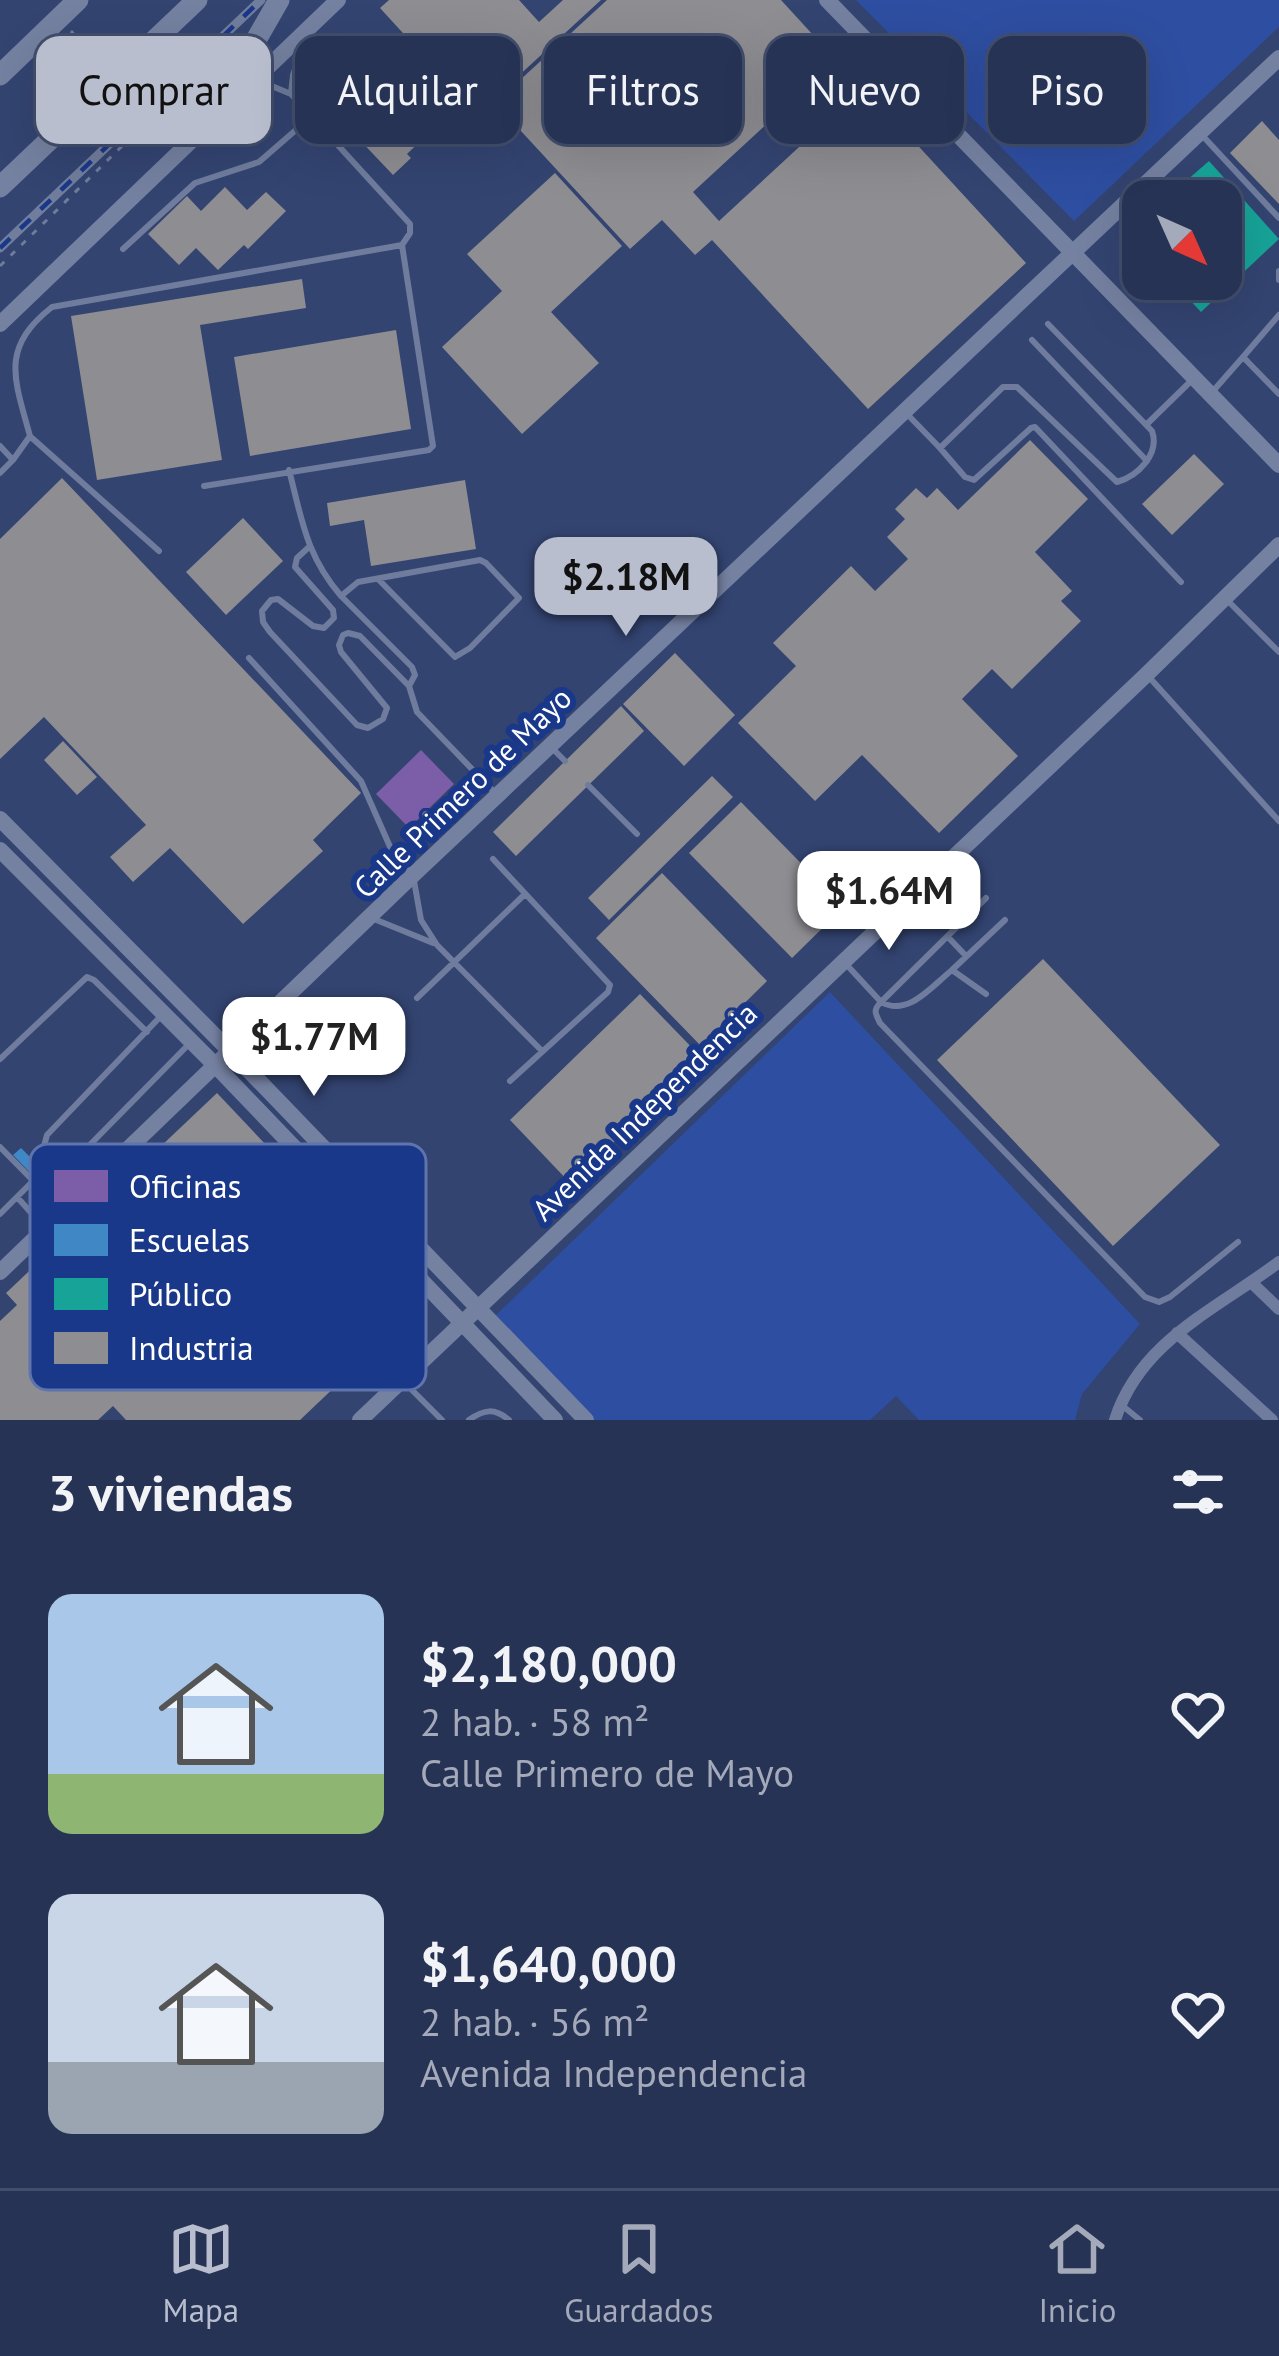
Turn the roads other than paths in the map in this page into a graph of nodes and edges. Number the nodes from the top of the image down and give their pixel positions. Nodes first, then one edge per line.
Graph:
1 (78, 0) edge
2 (197, 0) edge
3 (279, 0) edge
4 (338, 0) edge
5 (827, 0) edge
6 (309, 28) junction
7 (258, 36) edge
8 (1279, 58) edge
9 (271, 65) edge
10 (0, 75) edge
11 (271, 84) edge
12 (291, 94) junction
13 (295, 98) edge
14 (295, 131) edge
15 (1200, 133) junction
16 (189, 144) edge
17 (338, 144) edge
18 (0, 187) edge
19 (1279, 218) edge
20 (402, 245) junction
21 (123, 249) dead end
22 (1074, 251) junction
23 (1279, 271) edge
24 (1279, 280) edge
25 (1279, 315) edge
26 (0, 324) edge
27 (1048, 324) dead end
28 (1032, 340) dead end
29 (1243, 357) junction
30 (1196, 377) junction
31 (1211, 394) junction
32 (1279, 394) edge
33 (905, 411) junction
34 (1147, 424) junction
35 (30, 436) junction
36 (0, 446) edge
37 (940, 448) junction
38 (14, 460) junction
39 (1147, 461) junction
40 (1279, 465) edge
41 (290, 470) junction
42 (0, 473) edge
43 (204, 486) dead end
44 (1279, 545) edge
45 (309, 547) junction
46 (159, 551) dead end
47 (378, 579) junction
48 (1181, 582) dead end
49 (341, 596) junction
50 (1225, 598) junction
51 (1279, 652) edge
52 (249, 658) dead end
53 (1146, 675) junction
54 (409, 686) junction
55 (550, 747) junction
56 (565, 761) dead end
57 (588, 785) dead end
58 (497, 796) junction
59 (0, 820) edge
60 (1279, 821) edge
61 (637, 834) dead end
62 (0, 850) edge
63 (493, 859) dead end
64 (413, 875) junction
65 (525, 894) junction
66 (986, 898) dead end
67 (372, 918) junction
68 (1005, 920) dead end
69 (947, 936) junction
70 (436, 945) junction
71 (966, 956) junction
72 (843, 961) junction
73 (454, 963) junction
74 (952, 970) junction
75 (986, 994) dead end
76 (417, 998) dead end
77 (881, 1002) junction
78 (164, 1013) junction
79 (147, 1032) junction
80 (192, 1041) junction
81 (542, 1051) junction
82 (231, 1052) junction
83 (0, 1059) edge
84 (217, 1066) junction
85 (510, 1082) dead end
86 (46, 1144) edge
87 (91, 1144) edge
88 (136, 1144) edge
89 (292, 1144) edge
90 (320, 1144) edge
91 (0, 1147) edge
92 (30, 1178) edge
93 (30, 1184) edge
94 (16, 1197) junction
95 (30, 1212) edge
96 (0, 1214) edge
97 (1238, 1242) dead end
98 (30, 1245) edge
99 (426, 1253) edge
100 (1279, 1262) edge
101 (0, 1272) edge
102 (1252, 1283) junction
103 (426, 1284) edge
104 (479, 1307) junction
105 (1279, 1309) edge
106 (463, 1323) junction
107 (1177, 1333) junction
108 (426, 1358) edge
109 (392, 1390) edge
110 (412, 1390) edge
111 (1120, 1403) junction
112 (360, 1420) edge
113 (442, 1420) edge
114 (469, 1420) edge
115 (509, 1420) edge
116 (555, 1420) edge
117 (586, 1420) edge
118 (1115, 1420) edge
119 (1140, 1420) edge
120 (1272, 1420) edge

1 - 10 highway
2 - 18 highway
3 - 7 highway
4 - 6 main road
5 - 22 main road
6 - 9 main road
6 - 12 lane
8 - 15 main road, Calle Primero de Mayo
11 - 12 lane
12 - 13 lane
14 - 21 lane
15 - 19 lane
15 - 22 main road, Calle Primero de Mayo
16 - 26 main road
17 - 20 lane
20 - 35 lane
20 - 41 lane
22 - 30 main road
22 - 33 main road, Calle Primero de Mayo
23 - 24 lane
25 - 29 lane
27 - 34 lane
28 - 39 lane
29 - 31 lane
29 - 32 lane
30 - 31 main road
30 - 34 lane
31 - 40 main road
33 - 37 lane
33 - 55 main road, Calle Primero de Mayo
34 - 39 lane
35 - 38 lane
35 - 46 lane
36 - 38 lane
37 - 39 lane
37 - 48 lane
38 - 42 lane
41 - 43 lane
41 - 45 lane
44 - 50 main road, Avenida Independencia
45 - 49 lane
45 - 54 lane
47 - 47 lane
47 - 49 lane
49 - 54 lane
50 - 51 lane
50 - 53 main road, Avenida Independencia
52 - 64 lane
53 - 60 lane
53 - 72 main road, Avenida Independencia
54 - 58 lane
55 - 56 lane
55 - 58 main road, Calle Primero de Mayo
57 - 61 lane
58 - 64 main road, Calle Primero de Mayo
59 - 82 main road
62 - 78 main road
63 - 65 lane
64 - 67 main road, Calle Primero de Mayo
64 - 70 lane
65 - 73 lane
65 - 81 lane
66 - 69 lane
67 - 70 lane
67 - 82 main road, Calle Primero de Mayo
68 - 71 lane
69 - 71 lane
69 - 77 lane
70 - 73 lane
71 - 74 lane
72 - 77 lane
72 - 104 main road, Avenida Independencia
73 - 76 lane
73 - 81 lane
74 - 75 lane
74 - 77 lane
77 - 97 lane
78 - 79 lane
78 - 80 main road
79 - 83 lane
79 - 86 lane
80 - 84 main road
80 - 87 lane
81 - 85 lane
82 - 84 main road, Calle Primero de Mayo
82 - 90 main road
84 - 88 main road, Calle Primero de Mayo
84 - 89 main road
91 - 92 lane
93 - 94 lane
94 - 95 lane
94 - 96 lane
98 - 101 main road, Calle Primero de Mayo
99 - 104 main road
100 - 102 street
102 - 105 street
102 - 107 street
103 - 106 main road
104 - 106 main road, Avenida Independencia
104 - 117 main road
106 - 108 main road, Avenida Independencia
106 - 116 main road
107 - 111 street
107 - 120 street
109 - 112 main road, Avenida Independencia
110 - 113 lane
111 - 118 street
111 - 119 lane
114 - 115 lane

